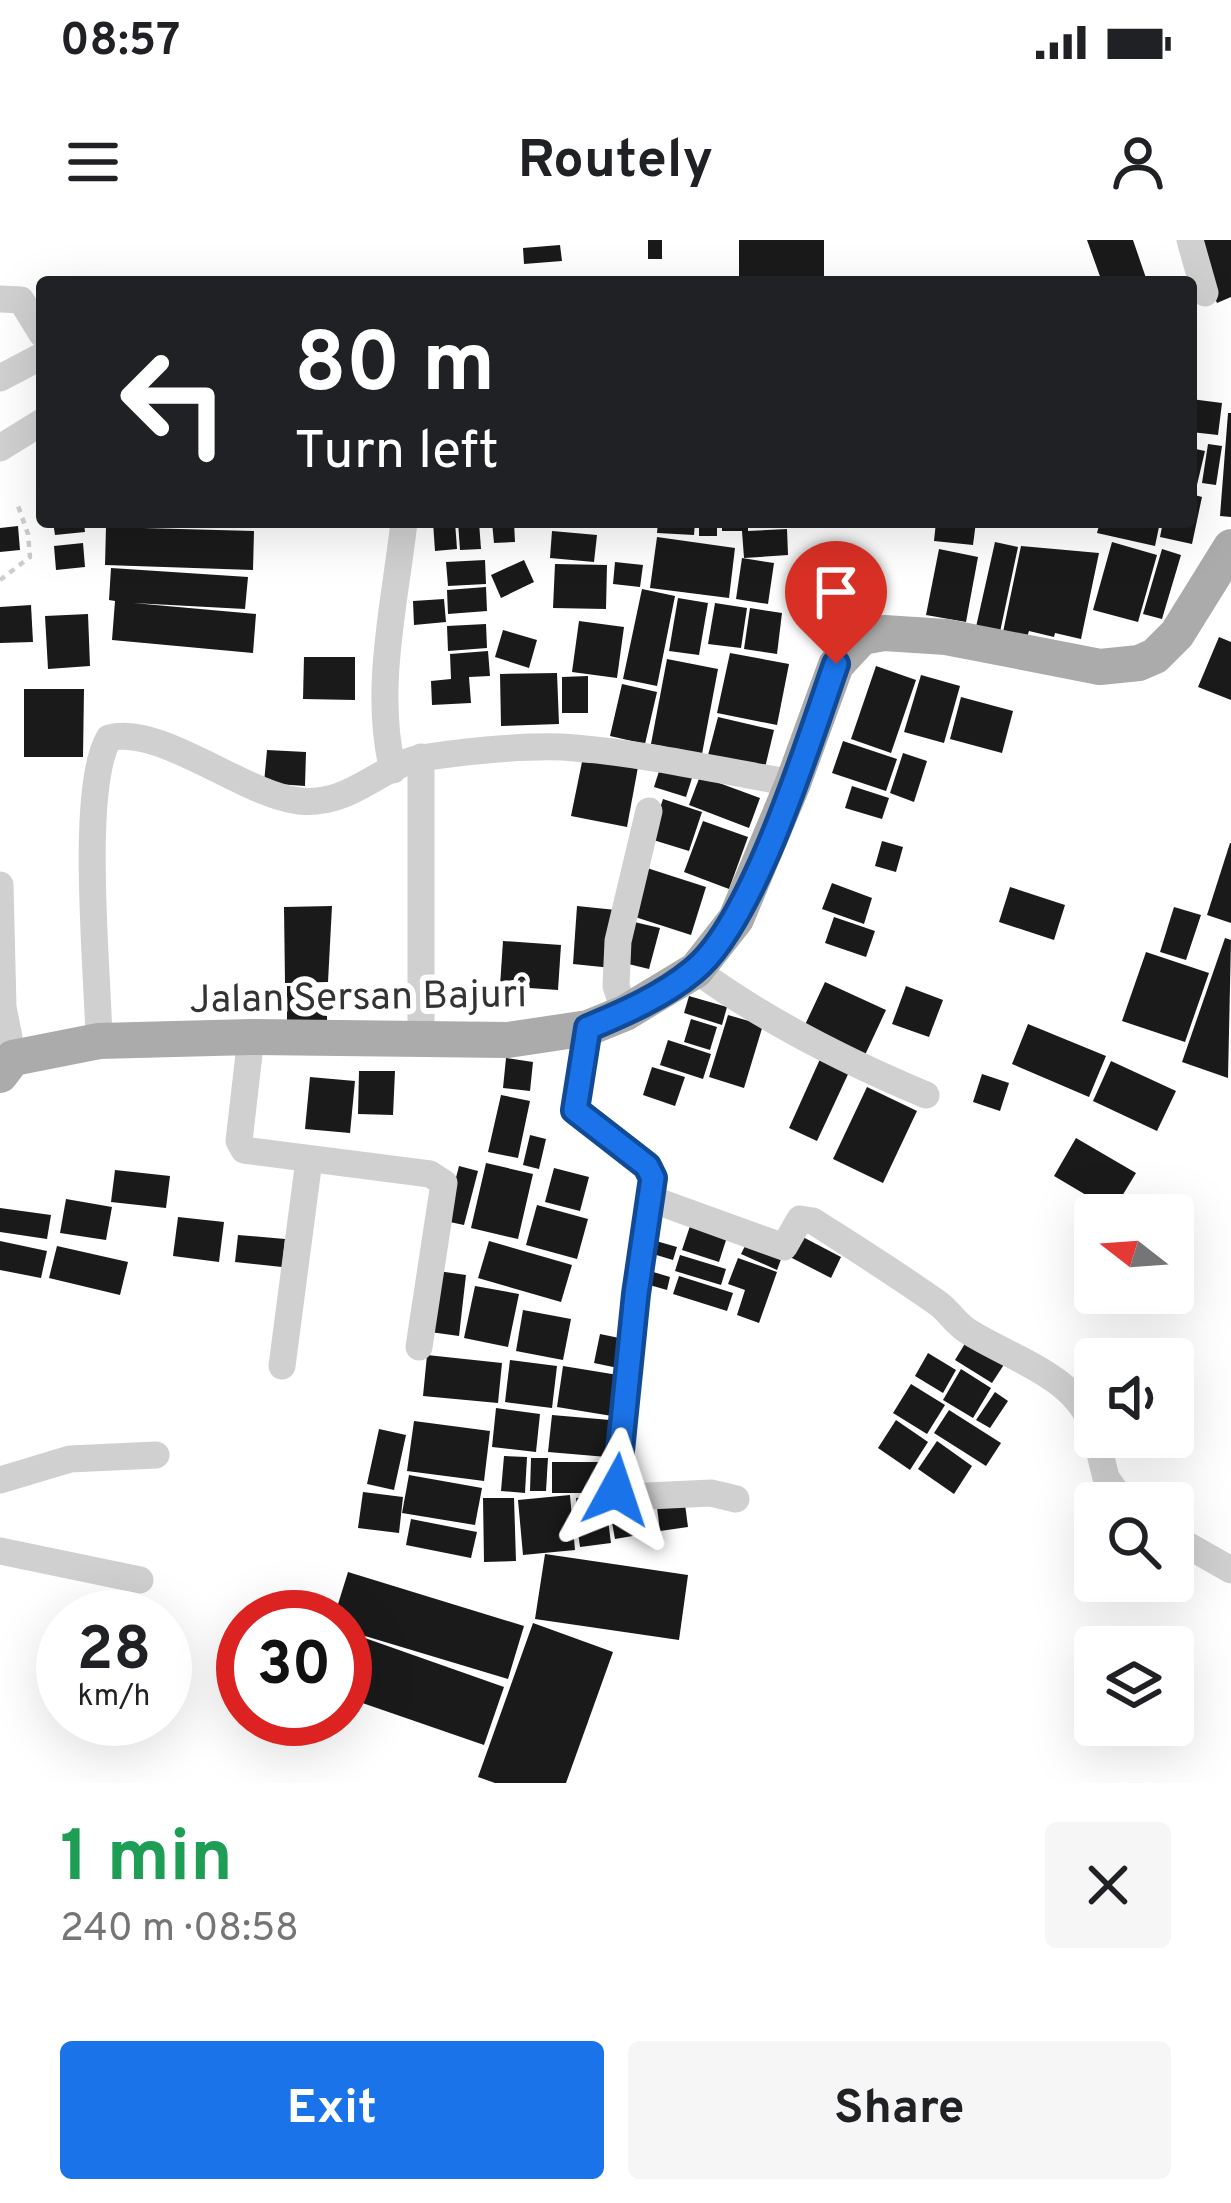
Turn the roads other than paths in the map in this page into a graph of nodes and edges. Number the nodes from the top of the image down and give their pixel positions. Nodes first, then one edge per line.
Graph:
1 (1190, 240) edge
2 (1205, 293) dead end
3 (0, 299) edge
4 (36, 325) edge
5 (36, 359) edge
6 (0, 378) edge
7 (36, 426) edge
8 (0, 448) edge
9 (403, 528) edge
10 (1231, 547) edge
11 (422, 757) junction
12 (393, 770) junction
13 (793, 783) junction
14 (649, 811) dead end
15 (0, 885) edge
16 (696, 970) junction
17 (626, 1013) junction
18 (588, 1028) junction
19 (251, 1037) junction
20 (421, 1040) junction
21 (99, 1041) junction
22 (7, 1067) edge
23 (926, 1095) dead end
24 (309, 1160) junction
25 (651, 1199) junction
26 (419, 1347) dead end
27 (282, 1366) dead end
28 (1074, 1396) edge
29 (156, 1455) dead end
30 (0, 1480) edge
31 (736, 1499) dead end
32 (1194, 1549) edge
33 (0, 1551) edge
34 (1231, 1570) edge
35 (140, 1580) dead end

1 - 2 street
3 - 4 street
5 - 6 street
7 - 8 street
9 - 12 street
10 - 13 main road, Jalan Sersan Bajuri
11 - 12 street
11 - 13 street
11 - 20 street
12 - 21 street
13 - 16 main road, Jalan Sersan Bajuri
14 - 17 street
15 - 22 street
16 - 17 main road, Jalan Sersan Bajuri
16 - 23 street
17 - 18 main road, Jalan Sersan Bajuri
18 - 20 main road, Jalan Sersan Bajuri
18 - 25 street
19 - 20 main road, Jalan Sersan Bajuri
19 - 21 main road, Jalan Sersan Bajuri
19 - 24 street
21 - 22 main road, Jalan Sersan Bajuri
24 - 26 street
24 - 27 street
25 - 28 street
25 - 31 street
29 - 30 street
32 - 34 street
33 - 35 street

